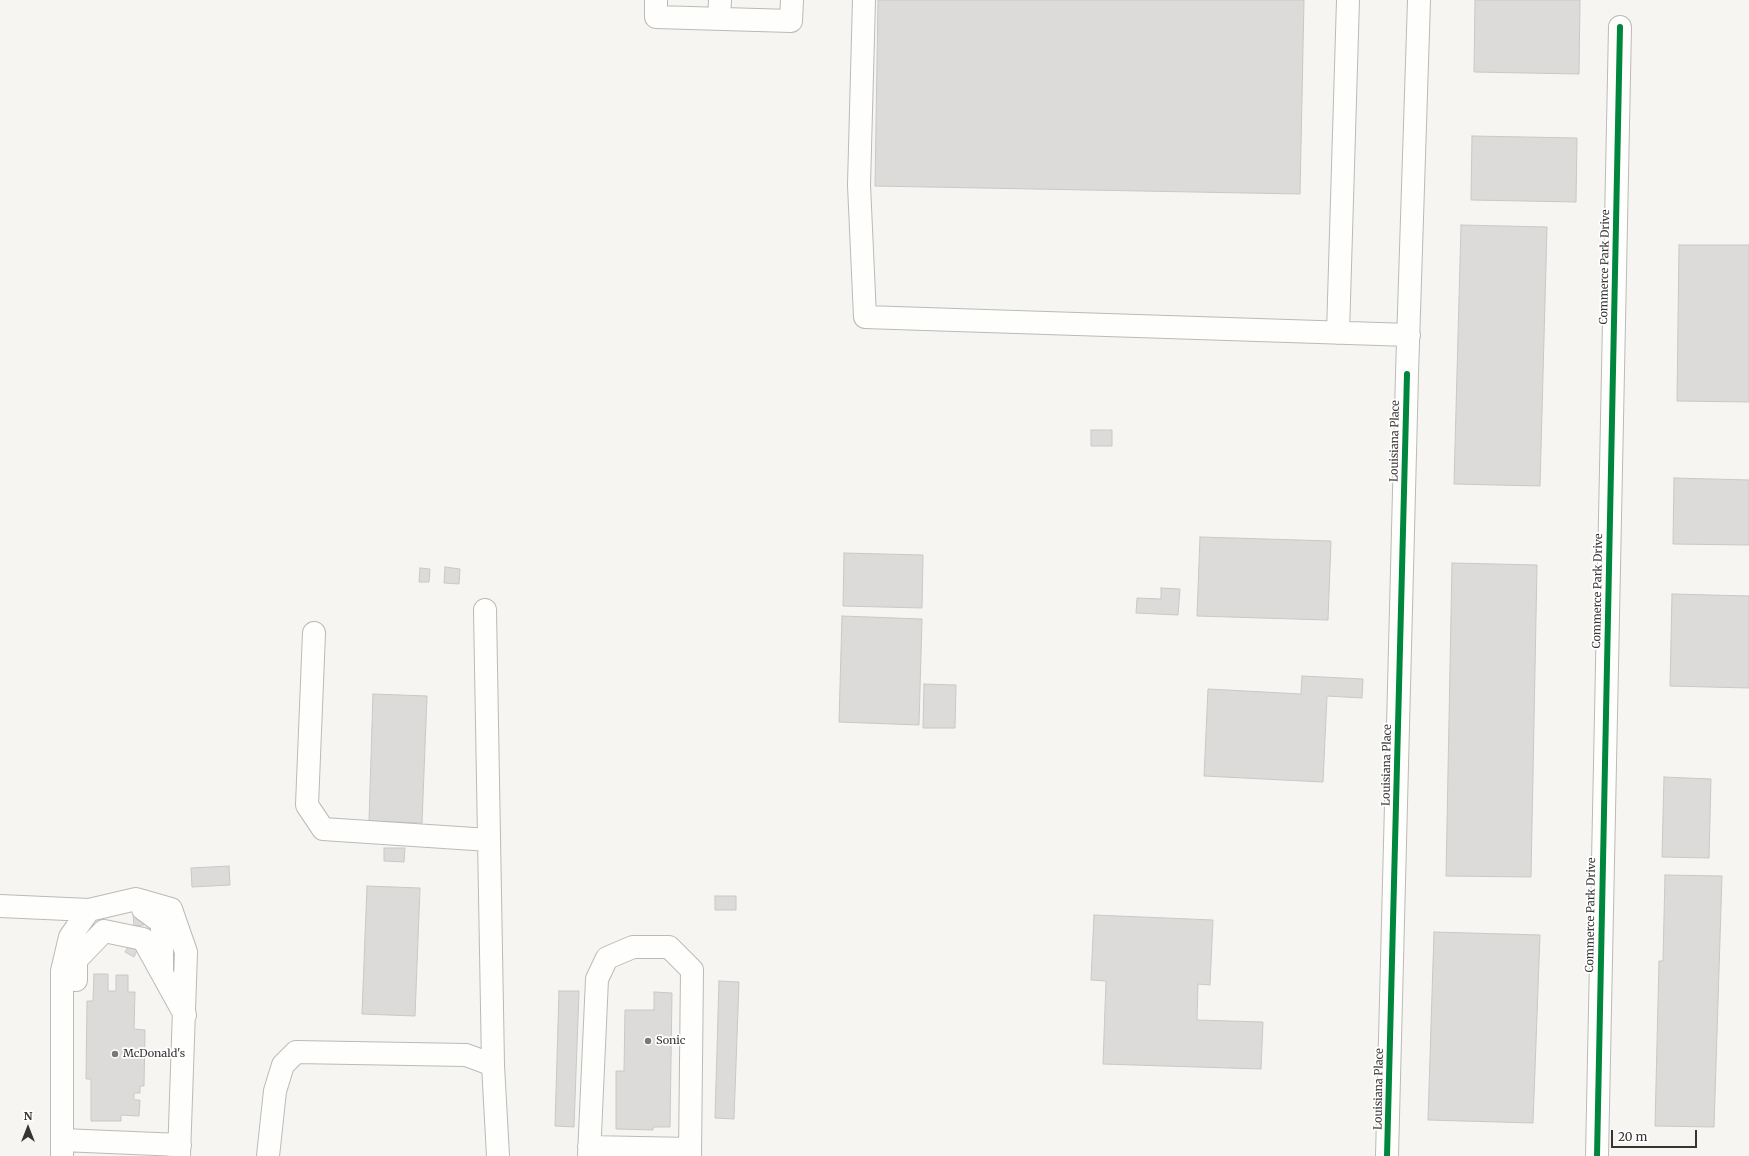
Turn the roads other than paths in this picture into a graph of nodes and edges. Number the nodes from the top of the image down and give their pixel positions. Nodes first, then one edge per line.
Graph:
1 (656, 0) edge
2 (792, 0) edge
3 (864, 0) edge
4 (1348, 0) edge
5 (1419, 0) edge
6 (719, 10) edge
7 (1620, 27) dead end
8 (1338, 333) junction
9 (1409, 335) junction
10 (485, 610) dead end
11 (314, 633) dead end
12 (489, 840) junction
13 (0, 906) edge
14 (90, 910) junction
15 (104, 931) junction
16 (162, 975) junction
17 (185, 1016) junction
18 (493, 1065) junction
19 (62, 1148) edge
20 (180, 1151) edge
21 (589, 1151) edge
22 (690, 1152) edge
23 (268, 1156) edge
24 (498, 1156) edge
25 (1387, 1156) edge
26 (1596, 1156) edge

1 - 6 street
2 - 6 street
3 - 8 street
4 - 8 street
5 - 9 street, Louisiana Place
7 - 26 street, Commerce Park Drive
8 - 9 street
9 - 25 street, Louisiana Place
10 - 12 street
11 - 12 street
12 - 18 street
13 - 14 street
14 - 17 street
14 - 19 street
15 - 16 street
15 - 16 street
15 - 19 street
16 - 17 street
17 - 20 street
18 - 23 street
18 - 24 street
19 - 20 street
21 - 22 street
21 - 22 street

